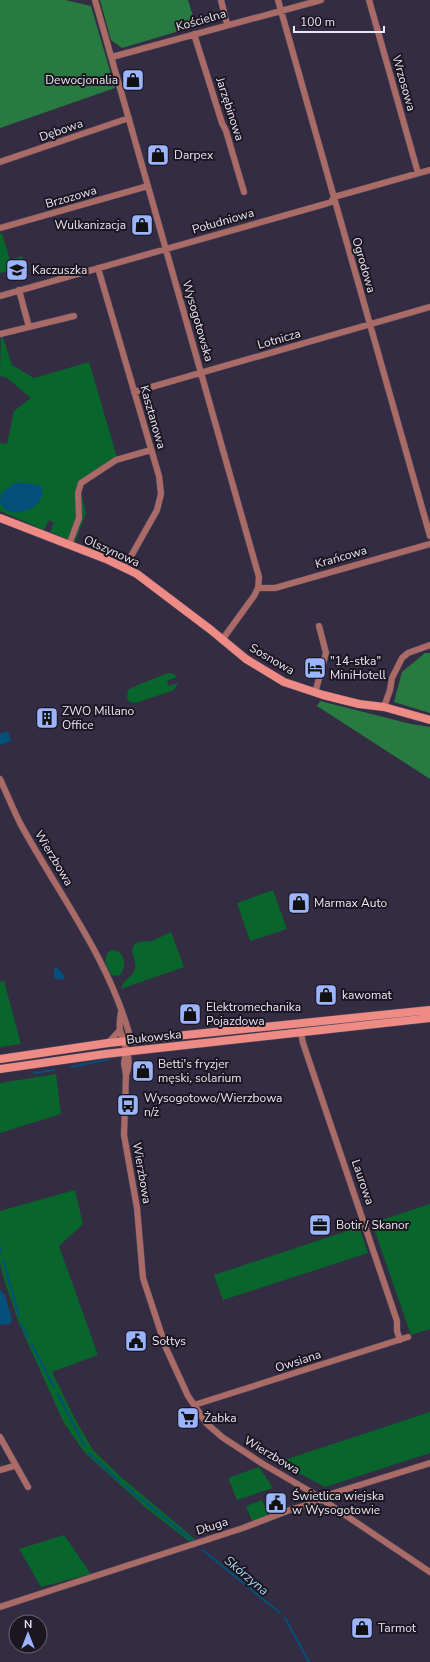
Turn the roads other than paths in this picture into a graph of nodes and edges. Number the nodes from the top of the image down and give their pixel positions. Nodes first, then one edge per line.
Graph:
1 (95, 0) edge
2 (221, 0) edge
3 (278, 0) edge
4 (320, 0) edge
5 (369, 0) edge
6 (281, 11) junction
7 (227, 24) junction
8 (194, 34) junction
9 (112, 57) junction
10 (129, 118) junction
11 (0, 162) edge
12 (430, 170) edge
13 (418, 173) junction
14 (148, 186) junction
15 (244, 192) dead end
16 (334, 197) junction
17 (0, 228) edge
18 (166, 248) junction
19 (98, 268) junction
20 (19, 290) junction
21 (0, 296) edge
22 (430, 307) edge
23 (74, 316) dead end
24 (370, 324) junction
25 (29, 327) junction
26 (0, 334) edge
27 (202, 372) junction
28 (134, 392) junction
29 (151, 450) junction
30 (0, 518) edge
31 (430, 536) edge
32 (430, 544) edge
33 (69, 545) junction
34 (125, 567) junction
35 (258, 588) junction
36 (319, 626) dead end
37 (222, 640) junction
38 (430, 645) edge
39 (315, 693) junction
40 (384, 707) junction
41 (430, 720) edge
42 (0, 779) edge
43 (430, 1010) edge
44 (121, 1012) junction
45 (430, 1018) edge
46 (120, 1030) junction
47 (301, 1032) junction
48 (125, 1041) junction
49 (108, 1043) junction
50 (126, 1052) junction
51 (0, 1059) edge
52 (0, 1069) edge
53 (408, 1337) dead end
54 (400, 1340) junction
55 (194, 1405) junction
56 (0, 1436) edge
57 (430, 1463) edge
58 (14, 1466) junction
59 (0, 1470) edge
60 (28, 1487) dead end
61 (321, 1499) junction
62 (430, 1572) edge
63 (0, 1607) edge

1 - 9 street, Wysogotowska
2 - 7 street
3 - 6 street, Ogrodowa
4 - 6 street, Kościelna
5 - 13 street, Wrzosowa
6 - 7 street, Kościelna
6 - 16 street, Ogrodowa
7 - 8 street, Kościelna
8 - 9 street, Kościelna
8 - 15 street, Jarzębinowa
9 - 10 street, Wysogotowska
10 - 11 street, Dębowa
10 - 14 street, Wysogotowska
12 - 13 street, Południowa
13 - 16 street, Południowa
14 - 17 street, Brzozowa
14 - 18 street, Wysogotowska
16 - 18 street, Południowa
16 - 24 street, Ogrodowa
18 - 19 street, Południowa
18 - 27 street, Wysogotowska
19 - 20 street, Południowa
19 - 28 street, Kasztanowa
20 - 21 street, Południowa
20 - 25 street
22 - 24 street, Lotnicza
23 - 25 street
24 - 27 street, Lotnicza
24 - 31 street, Ogrodowa
25 - 26 street
27 - 28 street, Lotnicza
27 - 35 street, Wysogotowska
28 - 29 street, Kasztanowa
29 - 33 street
29 - 34 street, Kasztanowa
30 - 33 main road, Olszynowa
32 - 35 street, Krańcowa
33 - 34 main road, Olszynowa
34 - 37 main road, Olszynowa
35 - 37 street
36 - 39 street
37 - 39 main road, Sosnowa
38 - 40 street
39 - 40 main road, Sosnowa
40 - 41 main road, Sosnowa
42 - 44 street, Wierzbowa
43 - 48 main road, Bukowska
44 - 46 street, Wierzbowa
44 - 48 street, Wierzbowa
45 - 47 main road, Bukowska
46 - 48 street, Wierzbowa
46 - 49 street
47 - 50 main road, Bukowska
47 - 54 street, Laurowa
48 - 49 main road, Bukowska
48 - 50 street, Wierzbowa
49 - 51 main road, Bukowska
50 - 52 main road, Bukowska
50 - 55 street, Wierzbowa
53 - 54 street, Owsiana
54 - 55 street, Owsiana
55 - 61 street, Wierzbowa
56 - 58 street
57 - 61 street, Długa
58 - 59 street
58 - 60 street
61 - 62 street, Wierzbowa
61 - 63 street, Długa

